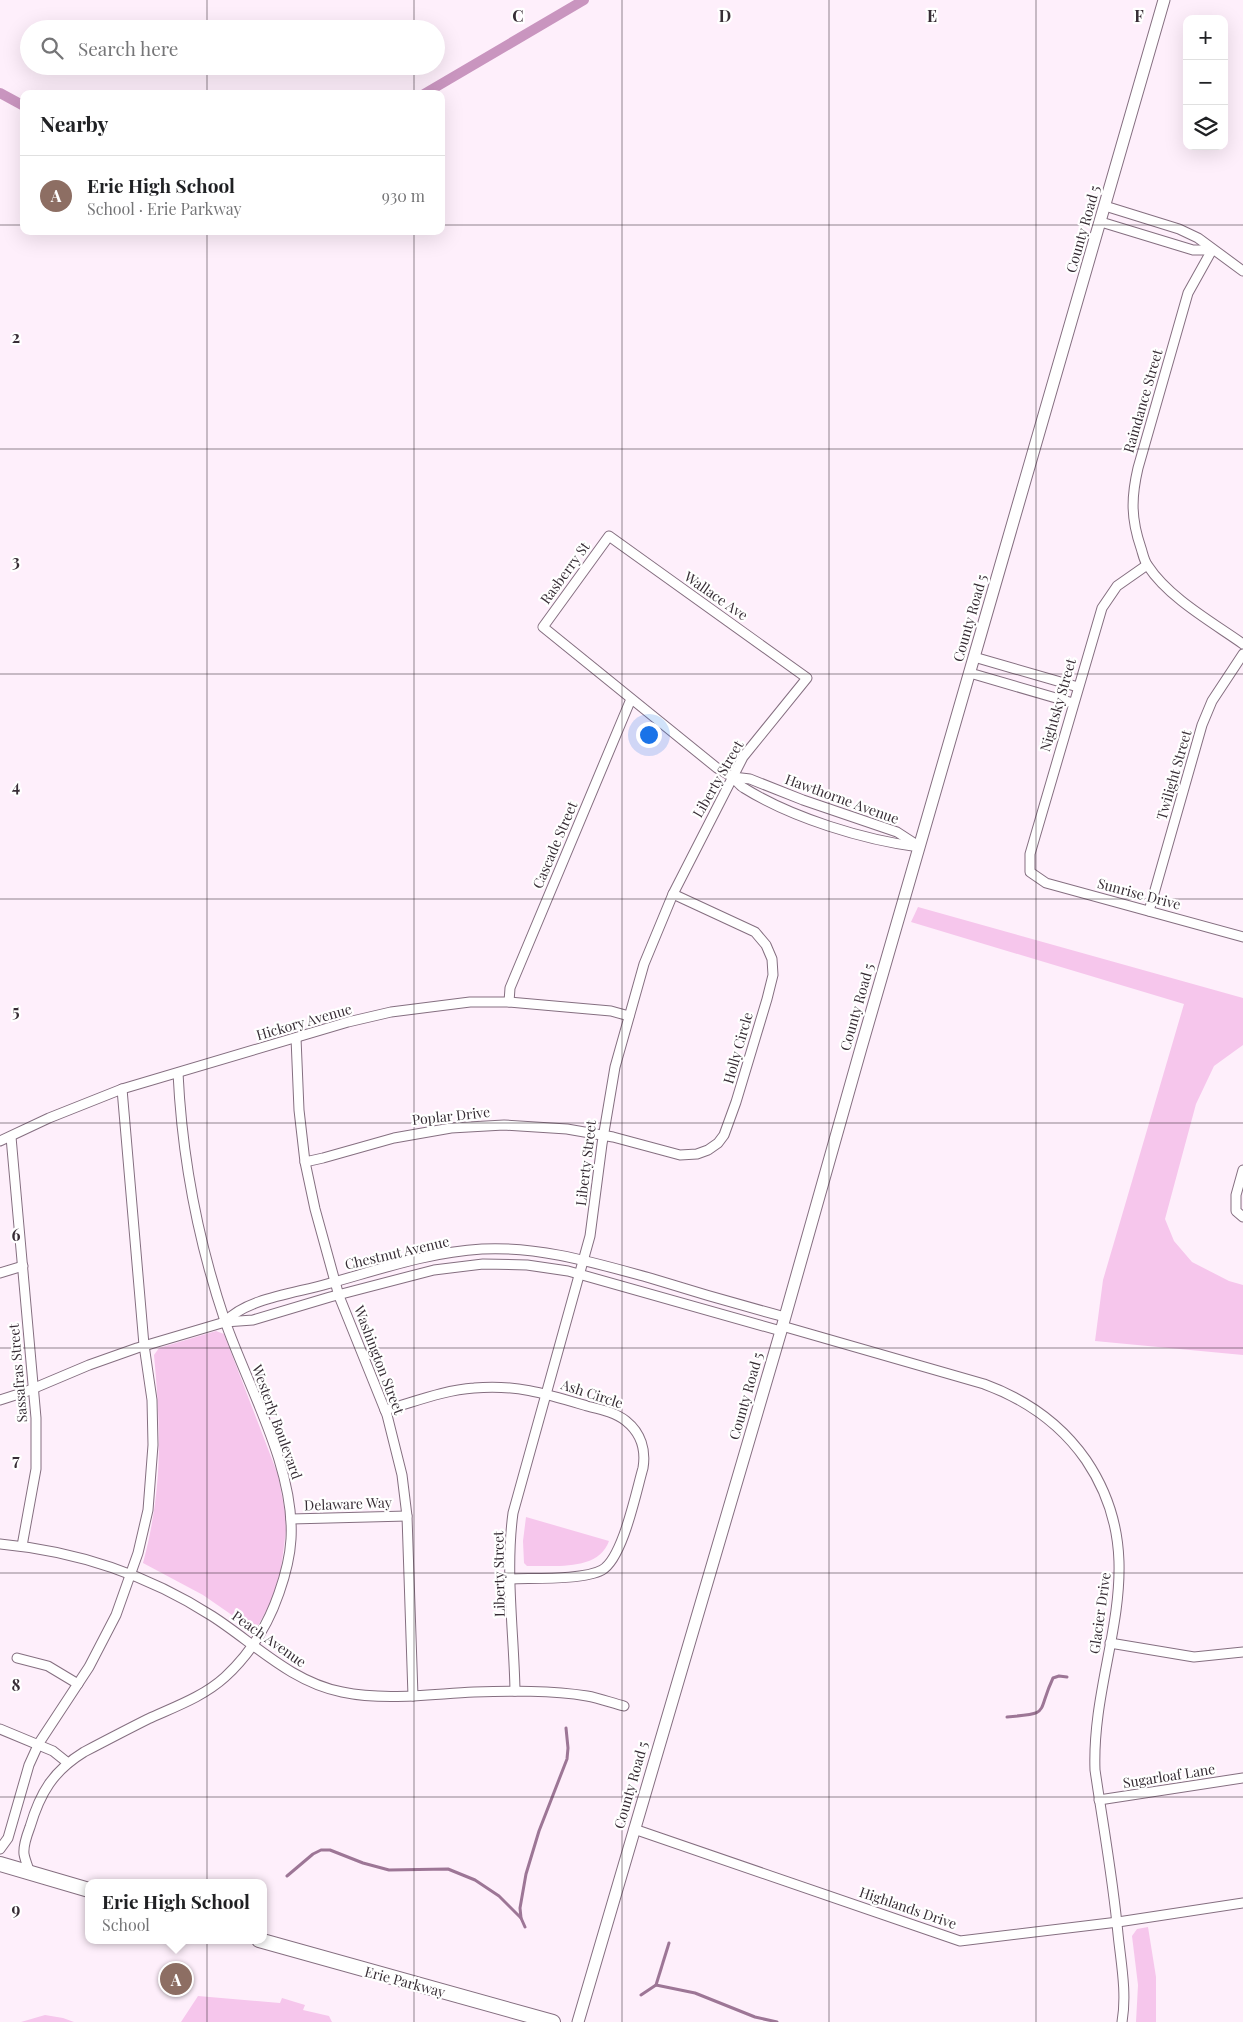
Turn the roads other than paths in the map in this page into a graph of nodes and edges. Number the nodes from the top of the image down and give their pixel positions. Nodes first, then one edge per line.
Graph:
1 (1164, 0) edge
2 (1105, 206) junction
3 (1101, 222) junction
4 (1212, 250) junction
5 (1243, 271) edge
6 (609, 536) joint
7 (1147, 565) junction
8 (543, 627) joint
9 (1243, 644) edge
10 (1243, 654) edge
11 (974, 657) junction
12 (970, 673) junction
13 (807, 678) joint
14 (1078, 687) junction
15 (631, 698) junction
16 (1073, 703) junction
17 (733, 777) junction
18 (919, 847) junction
19 (1030, 872) joint
20 (673, 894) junction
21 (1149, 911) junction
22 (1243, 937) edge
23 (509, 1002) junction
24 (629, 1016) junction
25 (296, 1038) junction
26 (178, 1073) junction
27 (122, 1089) junction
28 (603, 1135) junction
29 (11, 1136) junction
30 (0, 1141) edge
31 (305, 1162) junction
32 (1243, 1170) edge
33 (1243, 1217) edge
34 (584, 1260) junction
35 (23, 1266) junction
36 (0, 1273) edge
37 (580, 1274) junction
38 (335, 1282) junction
39 (339, 1296) junction
40 (226, 1322) junction
41 (783, 1325) junction
42 (144, 1345) junction
43 (33, 1389) junction
44 (546, 1394) junction
45 (0, 1400) edge
46 (385, 1410) junction
47 (406, 1516) junction
48 (291, 1519) junction
49 (0, 1544) edge
50 (22, 1546) junction
51 (131, 1573) junction
52 (511, 1579) junction
53 (1110, 1643) junction
54 (253, 1646) junction
55 (1243, 1652) edge
56 (17, 1658) dead end
57 (78, 1684) junction
58 (514, 1691) junction
59 (413, 1696) junction
60 (624, 1706) dead end
61 (0, 1729) edge
62 (39, 1743) junction
63 (68, 1762) junction
64 (1243, 1778) edge
65 (1099, 1800) junction
66 (634, 1829) junction
67 (0, 1849) edge
68 (0, 1864) edge
69 (30, 1873) junction
70 (85, 1889) edge
71 (1243, 1903) edge
72 (1118, 1922) junction
73 (267, 1943) edge
74 (552, 2022) edge
75 (578, 2022) edge
76 (1122, 2022) edge

1 - 2 street, County Road 5
2 - 3 street, County Road 5
2 - 4 street
3 - 4 street
3 - 11 street, County Road 5
4 - 5 street
4 - 7 street, Raindance Street
6 - 8 street, Rasberry St
6 - 13 street, Wallace Ave
7 - 9 street
7 - 14 street, Nightsky Street
8 - 15 street, Hawthorne Avenue
10 - 21 street, Twilight Street
11 - 12 street, County Road 5
11 - 14 street
12 - 16 street
12 - 18 street, County Road 5
13 - 17 street, Liberty Street
14 - 16 street, Nightsky Street
15 - 17 street, Hawthorne Avenue
15 - 23 street, Cascade Street
16 - 19 street, Nightsky Street
17 - 18 street, Hawthorne Avenue
17 - 18 street, Hawthorne Avenue
17 - 20 street, Liberty Street
18 - 41 street, County Road 5
19 - 21 street, Sunrise Drive
20 - 24 street, Liberty Street
20 - 28 street, Holly Circle
21 - 22 street, Sunrise Drive
23 - 24 street, Hickory Avenue
23 - 25 street, Hickory Avenue
24 - 28 street, Liberty Street
25 - 26 street, Hickory Avenue
25 - 31 street, Washington Street
26 - 27 street, Hickory Avenue
26 - 40 street, Westerly Boulevard
27 - 29 street, Hickory Avenue
27 - 42 street
28 - 31 street, Poplar Drive
28 - 34 street, Liberty Street
29 - 30 street, Hickory Avenue
29 - 35 street, Sassafras Street
31 - 38 street, Washington Street
32 - 33 street
34 - 37 street, Liberty Street
34 - 38 street, Chestnut Avenue
34 - 41 street, Chestnut Avenue
35 - 36 street
35 - 43 street, Sassafras Street
37 - 39 street, Chestnut Avenue
37 - 41 street, Chestnut Avenue
37 - 44 street, Liberty Street
38 - 39 street, Washington Street
38 - 40 street, Chestnut Avenue
39 - 40 street, Chestnut Avenue
39 - 46 street, Washington Street
40 - 42 street, Chestnut Avenue
40 - 48 street, Westerly Boulevard
41 - 53 street, Glacier Drive
41 - 66 street, County Road 5
42 - 43 street, Chestnut Avenue
42 - 51 street
43 - 45 street, Chestnut Avenue
43 - 50 street, Sassafras Street
44 - 46 street, Ash Circle
44 - 52 street, Liberty Street
44 - 52 street, Ash Circle
46 - 47 street, Washington Street
47 - 48 street, Delaware Way
47 - 59 street, Washington Street
48 - 54 street, Westerly Boulevard
49 - 50 street, Peach Avenue
50 - 51 street, Peach Avenue
51 - 54 street, Peach Avenue
51 - 57 street
52 - 58 street, Liberty Street
53 - 55 street
53 - 65 street, Glacier Drive
54 - 59 street, Peach Avenue
54 - 63 street, Westerly Boulevard
56 - 57 street
57 - 62 street
58 - 59 street, Peach Avenue
58 - 60 street, Peach Avenue
61 - 62 street
62 - 63 street
62 - 67 street
63 - 69 street, Westerly Boulevard
64 - 65 street, Sugarloaf Lane
65 - 72 street, Glacier Drive
66 - 72 street, Highlands Drive
66 - 75 street, County Road 5
68 - 69 main road
69 - 70 main road
71 - 72 street, Highlands Drive
72 - 76 street, Glacier Drive
73 - 74 main road, Erie Parkway

